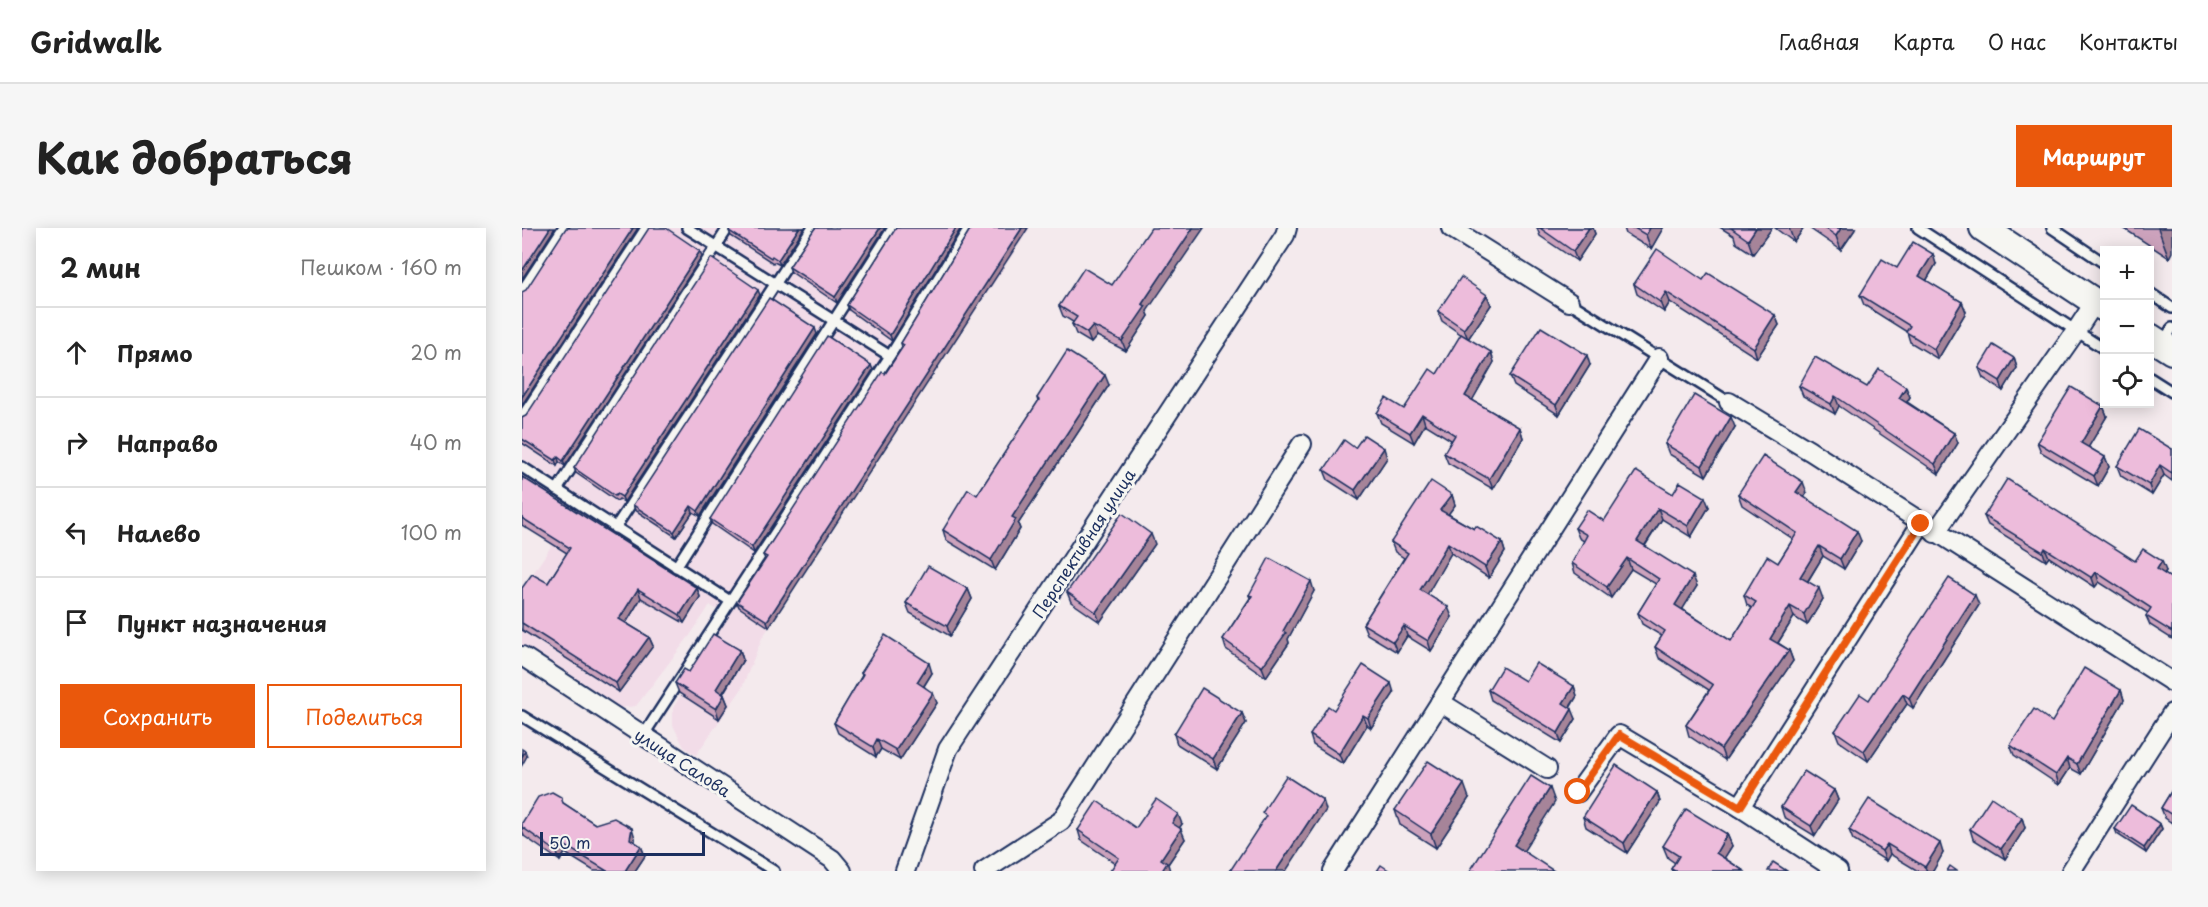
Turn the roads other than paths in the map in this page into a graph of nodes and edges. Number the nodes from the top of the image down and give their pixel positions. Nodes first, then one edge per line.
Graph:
1 (563, 228) edge
2 (646, 228) edge
3 (687, 228) edge
4 (728, 228) edge
5 (812, 228) edge
6 (893, 228) edge
7 (969, 228) edge
8 (1287, 228) edge
9 (1451, 228) edge
10 (1917, 228) edge
11 (1983, 228) edge
12 (2052, 228) edge
13 (716, 246) junction
14 (2100, 260) edge
15 (775, 284) junction
16 (522, 291) edge
17 (2154, 296) edge
18 (1569, 302) joint
19 (2100, 305) edge
20 (2172, 308) edge
21 (834, 321) junction
22 (2076, 331) junction
23 (2100, 346) edge
24 (890, 356) junction
25 (1659, 358) junction
26 (2154, 381) edge
27 (2172, 392) edge
28 (1729, 402) joint
29 (522, 417) edge
30 (1302, 444) dead end
31 (522, 467) edge
32 (557, 490) junction
33 (615, 528) junction
34 (1928, 528) junction
35 (676, 567) junction
36 (730, 601) junction
37 (522, 656) edge
38 (2172, 682) edge
39 (1440, 702) junction
40 (2172, 713) edge
41 (522, 716) edge
42 (643, 736) junction
43 (1547, 769) dead end
44 (1578, 792) dead end
45 (1740, 807) junction
46 (986, 870) edge
47 (774, 871) edge
48 (842, 871) edge
49 (905, 871) edge
50 (1333, 871) edge
51 (1838, 871) edge
52 (2071, 871) edge

1 - 16 lane
2 - 29 lane
3 - 13 lane
4 - 13 lane
5 - 15 lane
6 - 21 lane
7 - 24 lane
8 - 49 street, Перспективная улица
9 - 18 street
10 - 22 lane
11 - 19 street
12 - 14 lane
13 - 15 lane
13 - 32 lane
15 - 21 lane
15 - 33 lane
17 - 20 lane
18 - 25 lane
19 - 22 street
21 - 24 lane
21 - 35 lane
22 - 23 lane
22 - 34 street
24 - 36 lane
25 - 28 lane
25 - 39 street
26 - 27 lane
28 - 34 street
30 - 46 street
31 - 32 lane
32 - 33 lane
33 - 35 lane
34 - 38 street
34 - 45 street
35 - 36 lane
36 - 42 lane
37 - 42 street, улица Салова
39 - 43 street
39 - 50 street
40 - 52 street
41 - 47 lane
42 - 48 street, улица Салова
44 - 45 street
45 - 51 street

